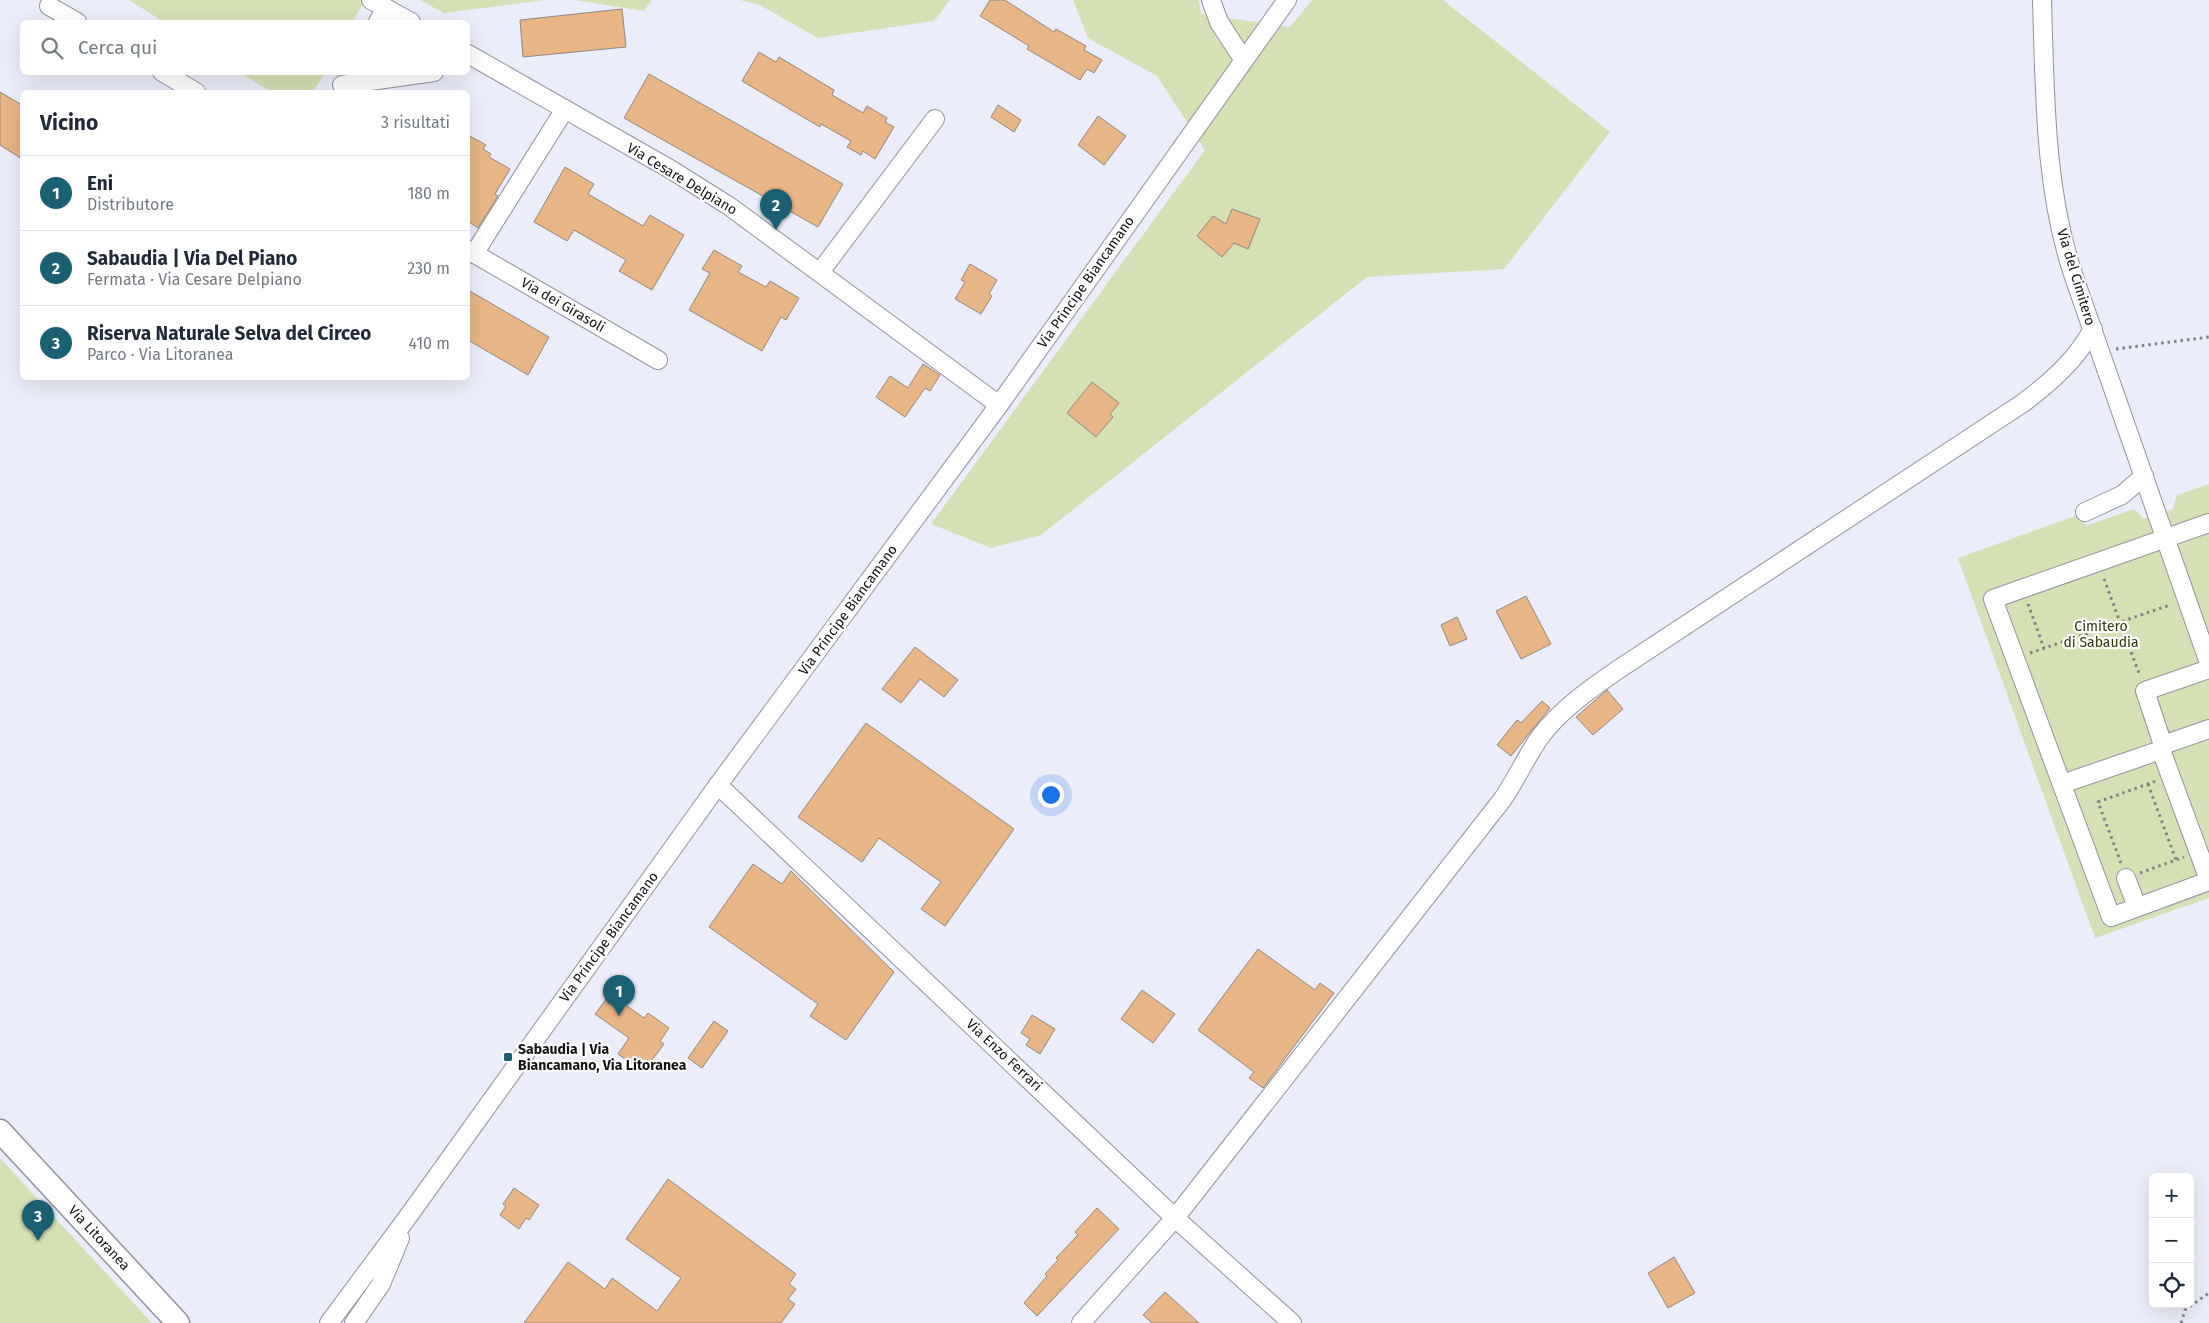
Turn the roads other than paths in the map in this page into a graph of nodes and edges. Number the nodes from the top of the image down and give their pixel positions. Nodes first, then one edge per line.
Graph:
1 (1211, 0) edge
2 (1287, 0) edge
3 (2042, 0) edge
4 (49, 6) dead end
5 (378, 10) edge
6 (74, 20) edge
7 (406, 20) edge
8 (470, 55) edge
9 (1243, 60) junction
10 (487, 65) junction
11 (470, 68) edge
12 (167, 75) edge
13 (409, 75) edge
14 (343, 83) edge
15 (193, 90) edge
16 (565, 109) junction
17 (935, 119) dead end
18 (471, 252) edge
19 (820, 272) junction
20 (2093, 329) junction
21 (658, 360) dead end
22 (999, 405) junction
23 (2144, 476) junction
24 (2085, 512) dead end
25 (2209, 523) edge
26 (2166, 538) junction
27 (2209, 663) edge
28 (2209, 669) edge
29 (2209, 729) edge
30 (2162, 748) junction
31 (2062, 784) junction
32 (718, 785) junction
33 (2126, 878) road end
34 (2209, 881) edge
35 (2138, 907) junction
36 (0, 1131) edge
37 (407, 1218) junction
38 (1175, 1218) junction
39 (333, 1320) edge
40 (178, 1323) edge
41 (354, 1323) edge
42 (1081, 1323) edge
43 (1292, 1323) edge

1 - 9 street
2 - 9 street, Via Principe Biancamano
3 - 20 street, Via del Cimitero
4 - 6 street
5 - 7 street
8 - 10 street, Via Cesare Delpiano
9 - 22 street, Via Principe Biancamano
10 - 11 street
10 - 16 street, Via Cesare Delpiano
12 - 15 street
13 - 14 street
16 - 18 street
16 - 19 street, Via Cesare Delpiano
17 - 19 street
18 - 21 street, Via dei Girasoli
19 - 22 street, Via Cesare Delpiano
20 - 23 street, Via del Cimitero
20 - 38 street
22 - 32 street, Via Principe Biancamano
23 - 24 street
23 - 26 street, Via del Cimitero
25 - 26 street
26 - 27 street, Via del Cimitero
26 - 31 street
28 - 30 street
29 - 30 street
30 - 31 street
30 - 34 street
31 - 35 street
32 - 37 street, Via Principe Biancamano
32 - 38 street, Via Enzo Ferrari
33 - 35 street
34 - 35 street
36 - 40 main road, Via Litoranea
37 - 39 street, Via Principe Biancamano
37 - 41 street, Via Principe Biancamano
38 - 42 street
38 - 43 street, Via Enzo Ferrari

